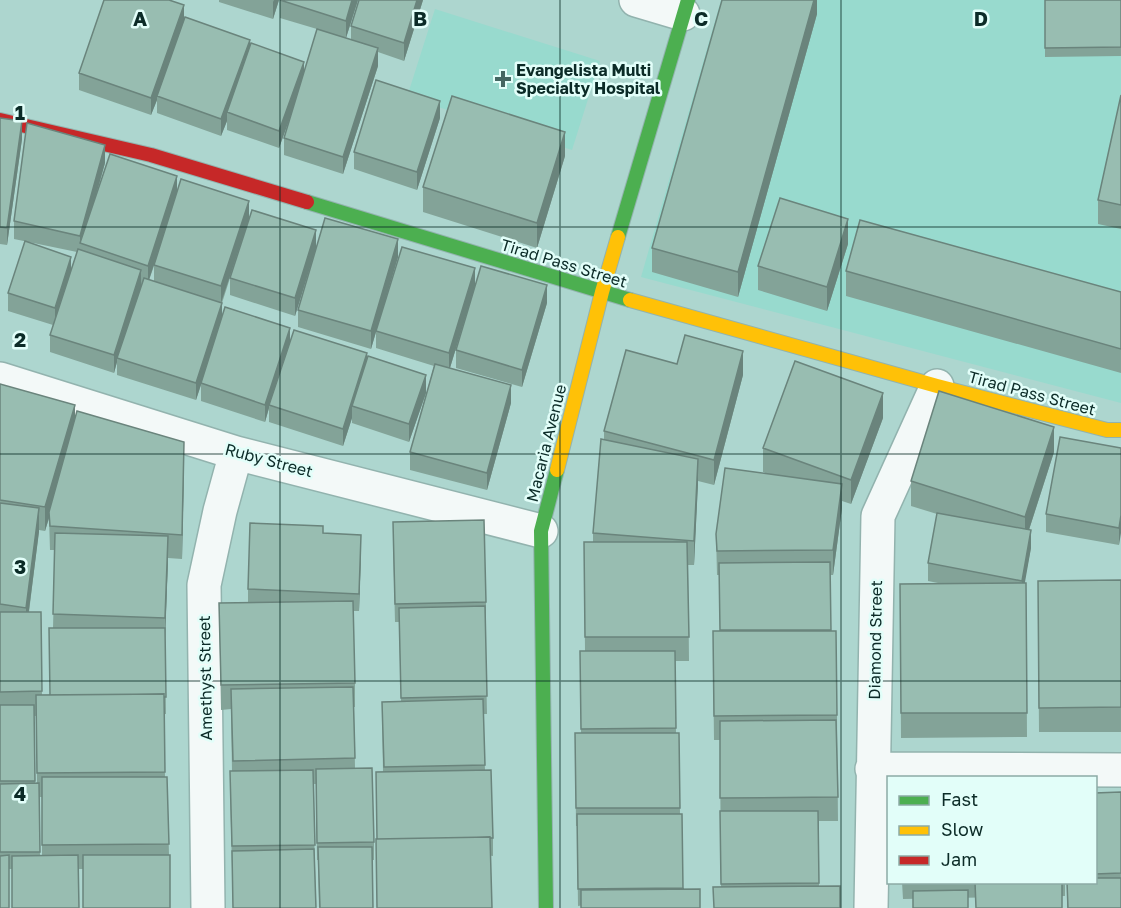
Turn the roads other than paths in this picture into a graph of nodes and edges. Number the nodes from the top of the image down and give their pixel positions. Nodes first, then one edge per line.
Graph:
1 (636, 0) edge
2 (686, 7) edge
3 (0, 120) edge
4 (602, 292) junction
5 (0, 379) edge
6 (937, 386) junction
7 (1121, 430) edge
8 (236, 453) junction
9 (541, 531) junction
10 (872, 769) junction
11 (1121, 770) edge
12 (208, 908) edge
13 (546, 908) edge
14 (871, 908) edge

1 - 2 street
2 - 4 street, Macaria Avenue
3 - 4 street, Tirad Pass Street
4 - 6 street, Tirad Pass Street
4 - 9 street, Macaria Avenue
5 - 8 street, Ruby Street
6 - 7 street, Tirad Pass Street
6 - 10 street, Diamond Street
8 - 9 street, Ruby Street
8 - 12 street, Amethyst Street
9 - 13 street, Macaria Avenue
10 - 11 street
10 - 14 street, Diamond Street

